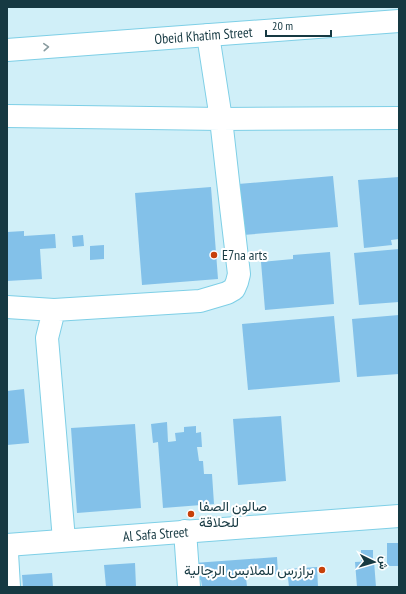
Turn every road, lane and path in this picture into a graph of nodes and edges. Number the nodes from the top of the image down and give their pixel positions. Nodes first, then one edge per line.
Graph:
1 (399, 21) edge
2 (208, 36) junction
3 (7, 50) edge
4 (7, 116) edge
5 (399, 118) edge
6 (221, 119) junction
7 (7, 307) edge
8 (54, 310) junction
9 (399, 516) edge
10 (185, 532) junction
11 (64, 540) junction
12 (7, 544) edge
13 (7, 553) edge
14 (9, 587) edge
15 (189, 587) edge

1 - 2 street, Obeid Khatim Street
3 -> 2 street, Obeid Khatim Street
2 - 6 street
4 - 6 street
5 - 6 street
6 - 8 street
7 - 8 street
8 - 11 street
9 - 10 street, Al Safa Street
10 - 11 street, Al Safa Street
10 - 15 street
11 - 12 street, Al Safa Street
13 - 14 street

